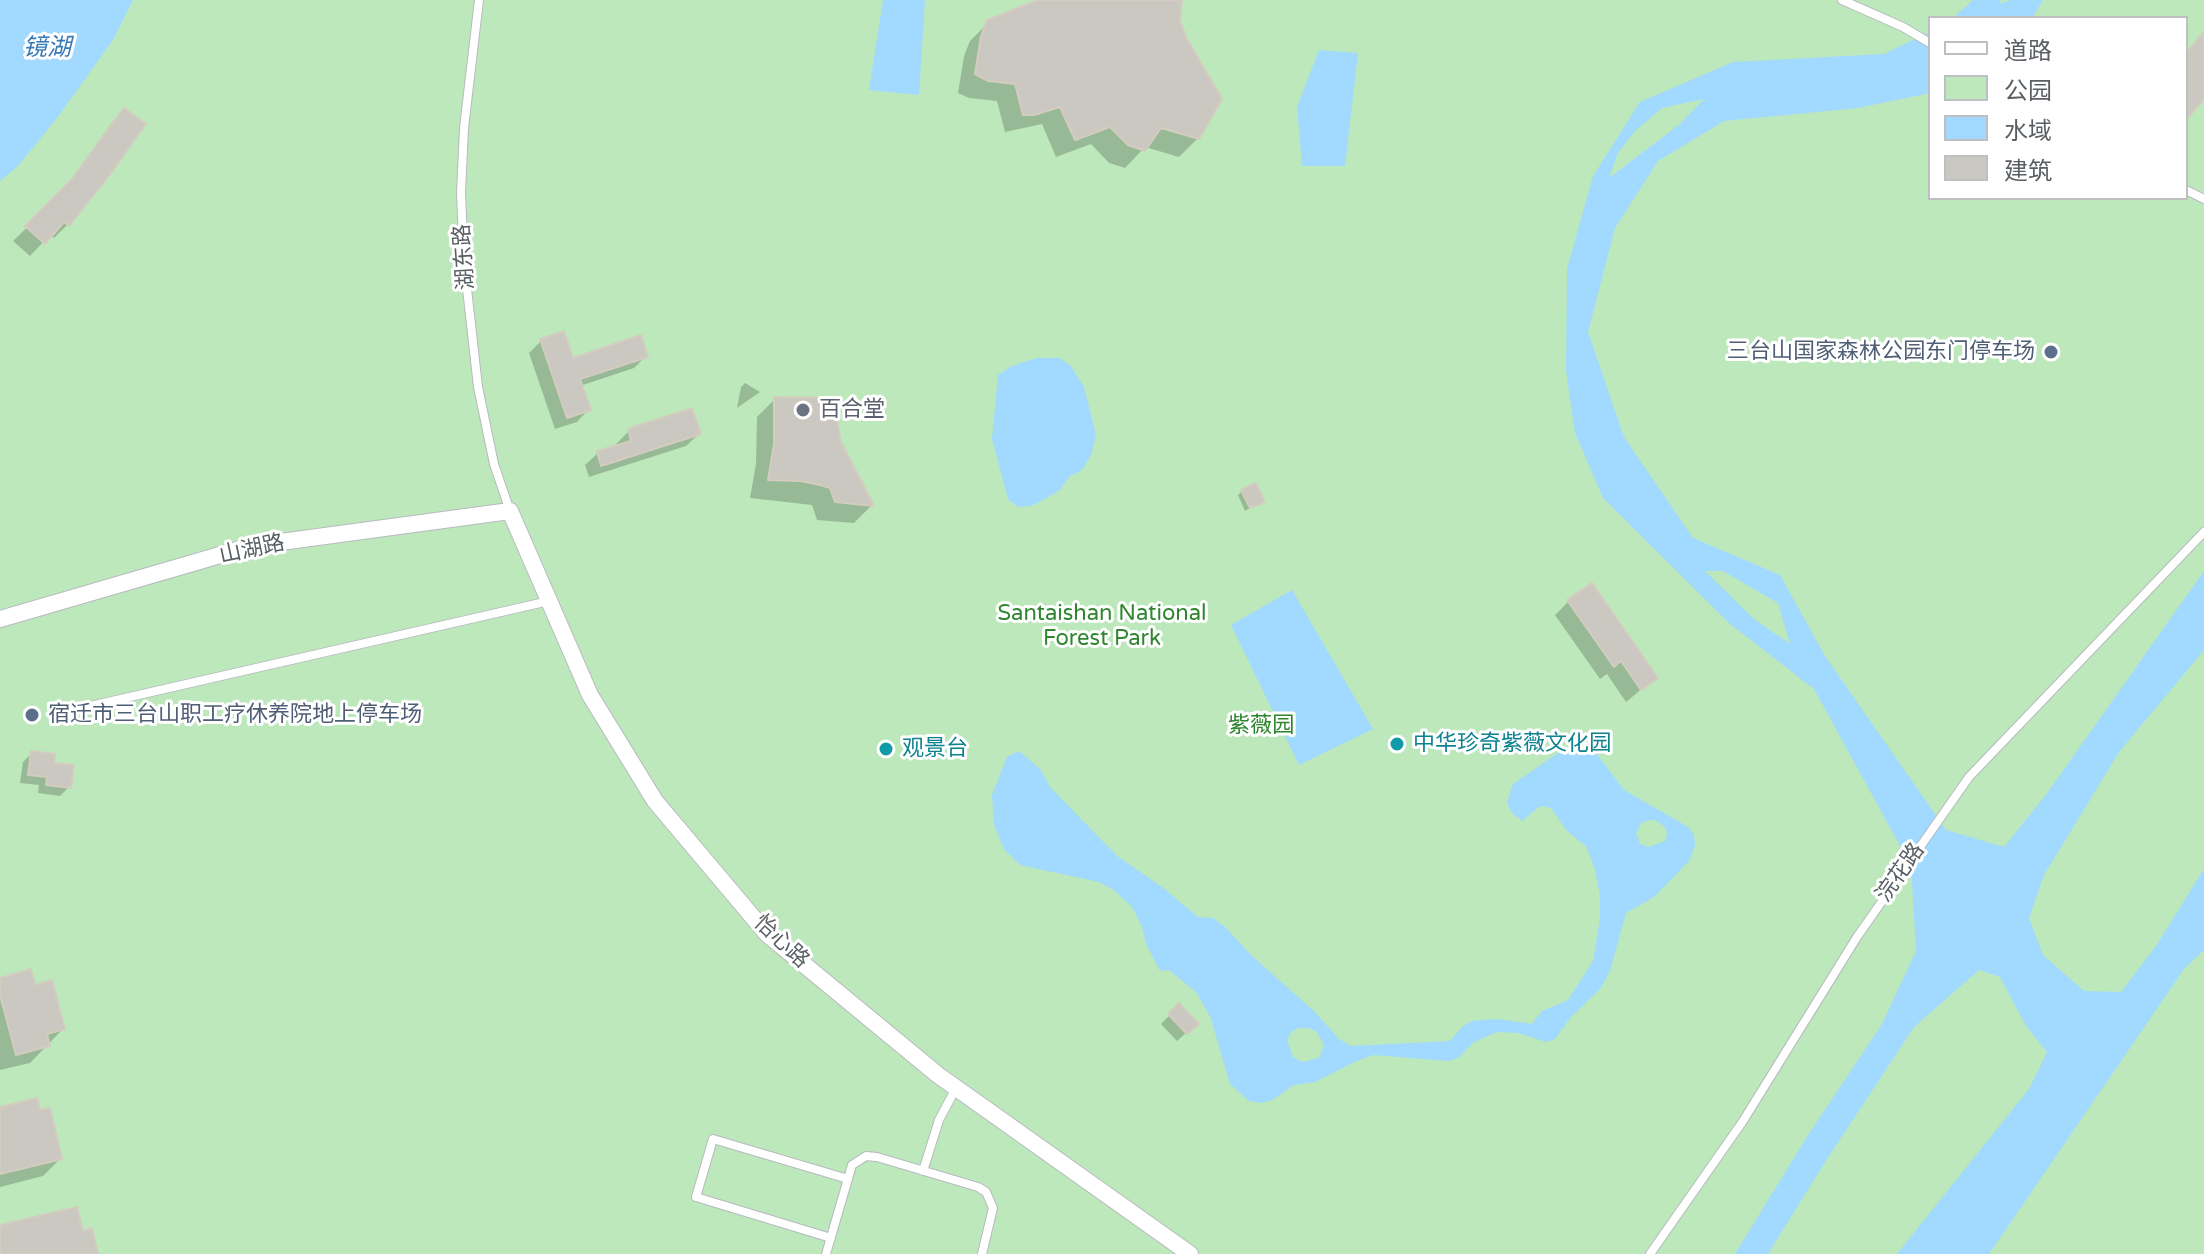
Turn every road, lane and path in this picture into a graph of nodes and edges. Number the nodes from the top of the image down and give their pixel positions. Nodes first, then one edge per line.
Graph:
1 (479, 0) edge
2 (1842, 0) edge
3 (1928, 42) edge
4 (510, 511) junction
5 (2204, 532) edge
6 (549, 601) junction
7 (0, 619) edge
8 (64, 712) dead end
9 (956, 1088) junction
10 (923, 1171) junction
11 (848, 1179) junction
12 (831, 1238) junction
13 (826, 1254) edge
14 (982, 1254) edge
15 (1190, 1254) edge
16 (1650, 1254) edge

1 - 4 lane, 湖东路
2 - 3 lane
4 - 6 street, 怡心路
4 - 7 street, 山湖路
5 - 16 lane, 浣花路
6 - 8 lane
6 - 9 street, 怡心路
9 - 10 lane
9 - 15 street, 怡心路
10 - 11 lane
10 - 14 lane
11 - 12 lane
11 - 12 lane
12 - 13 lane

